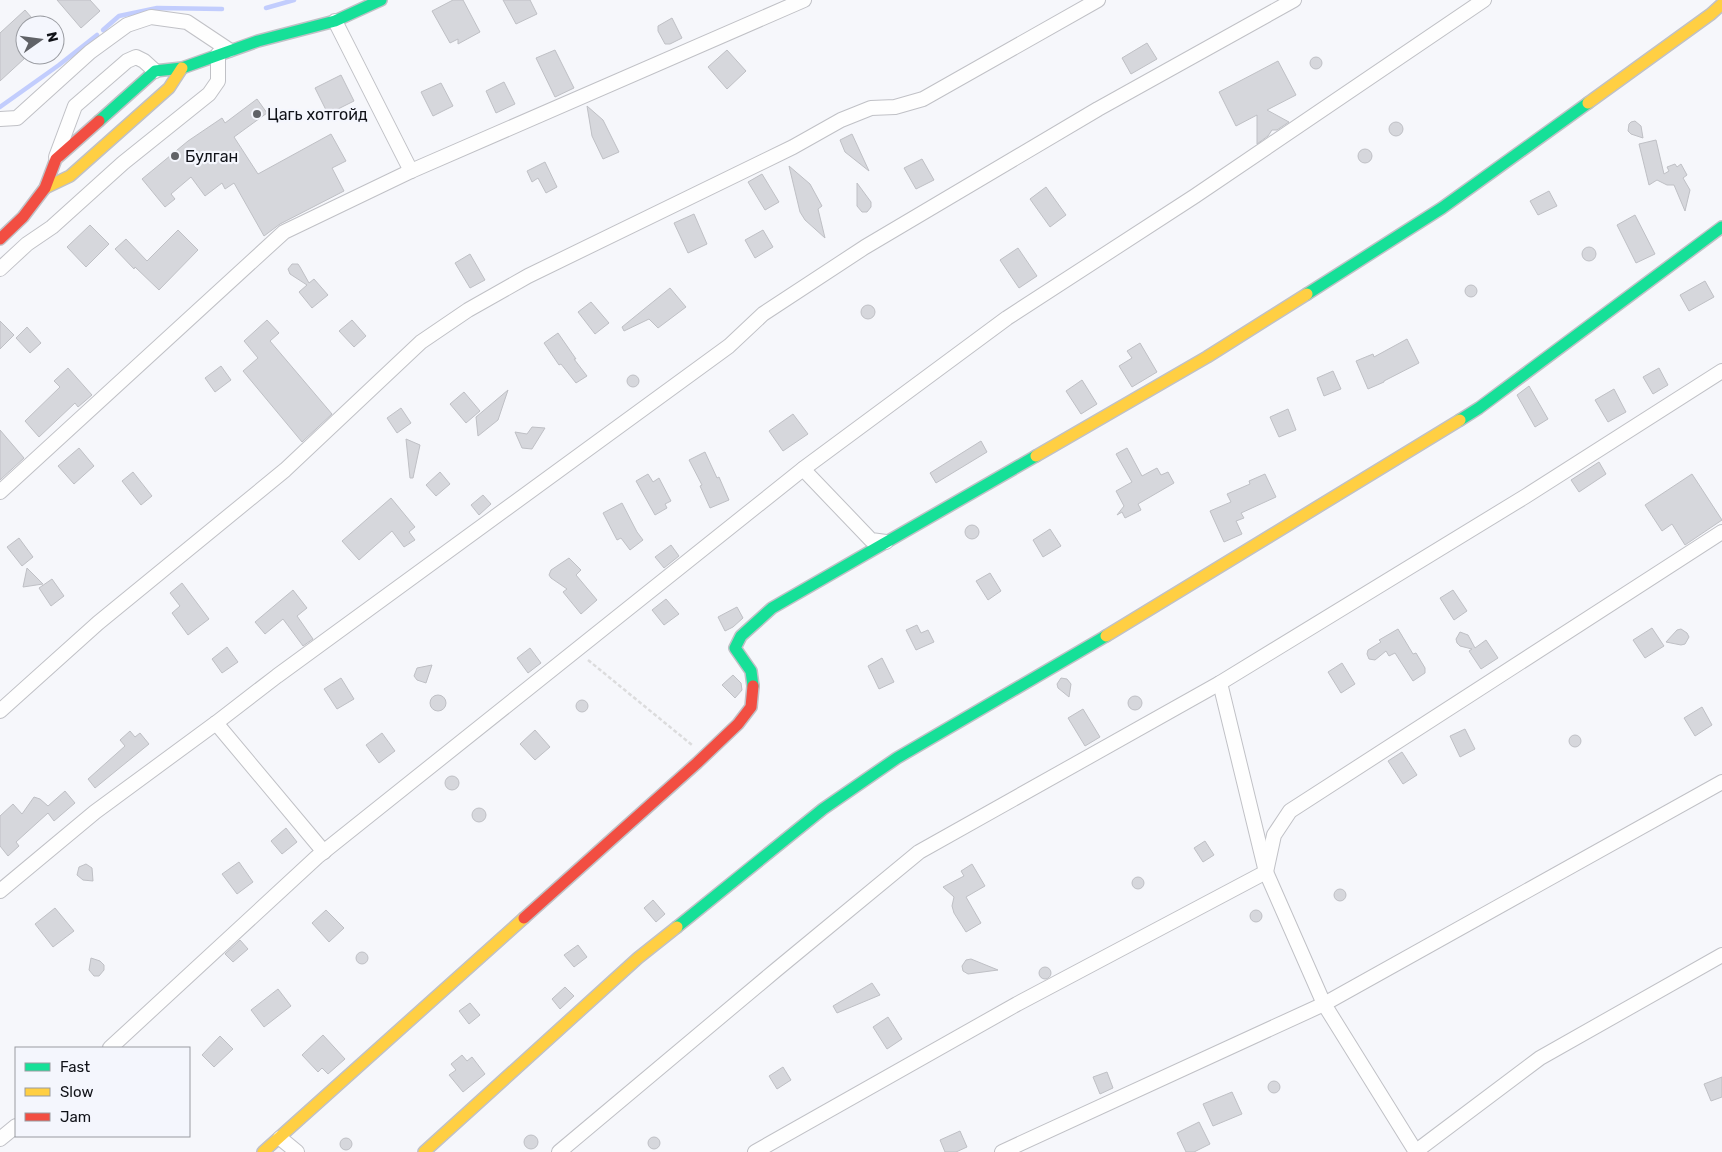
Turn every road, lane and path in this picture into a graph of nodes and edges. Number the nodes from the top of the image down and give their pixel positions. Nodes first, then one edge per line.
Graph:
1 (381, 0) edge
2 (804, 0) edge
3 (1098, 0) edge
4 (1294, 0) edge
5 (1484, 0) edge
6 (360, 4) edge
7 (1722, 4) edge
8 (335, 20) junction
9 (223, 52) junction
10 (182, 68) junction
11 (155, 71) junction
12 (0, 119) edge
13 (56, 159) junction
14 (411, 171) junction
15 (45, 188) junction
16 (23, 217) junction
17 (1722, 227) edge
18 (40, 234) junction
19 (0, 239) edge
20 (0, 269) edge
21 (1722, 371) edge
22 (803, 469) junction
23 (0, 492) edge
24 (1722, 532) edge
25 (886, 542) junction
26 (576, 650) junction
27 (1220, 683) junction
28 (0, 711) edge
29 (216, 723) junction
30 (704, 756) junction
31 (1722, 782) edge
32 (324, 852) junction
33 (1266, 872) junction
34 (0, 891) edge
35 (1722, 955) edge
36 (1324, 1004) junction
37 (111, 1047) edge
38 (15, 1127) edge
39 (280, 1138) junction
40 (0, 1139) edge
41 (264, 1152) edge
42 (297, 1152) edge
43 (424, 1152) edge
44 (559, 1152) edge
45 (755, 1152) edge
46 (1002, 1152) edge
47 (1416, 1152) edge

1 - 6 street
2 - 14 street
3 - 28 street
4 - 29 street
5 - 22 street
6 - 8 street
7 - 25 street
8 - 9 street
8 - 14 street
9 - 10 street
9 - 12 street
9 - 18 street
10 - 11 street
10 - 15 street
11 - 13 street
11 - 13 street
13 - 15 street
14 - 23 street
15 - 16 street
16 - 18 street
16 - 19 street
17 - 43 street
18 - 20 street
21 - 27 street
22 - 25 street
22 - 26 street
24 - 33 street
25 - 30 street
26 - 30 path
26 - 32 street
27 - 33 street
27 - 44 street
29 - 32 street
29 - 34 street
30 - 39 street
31 - 36 street
32 - 37 street
33 - 36 street
33 - 45 street
35 - 47 street
36 - 46 street
36 - 47 street
38 - 40 street
39 - 41 street
39 - 42 street

